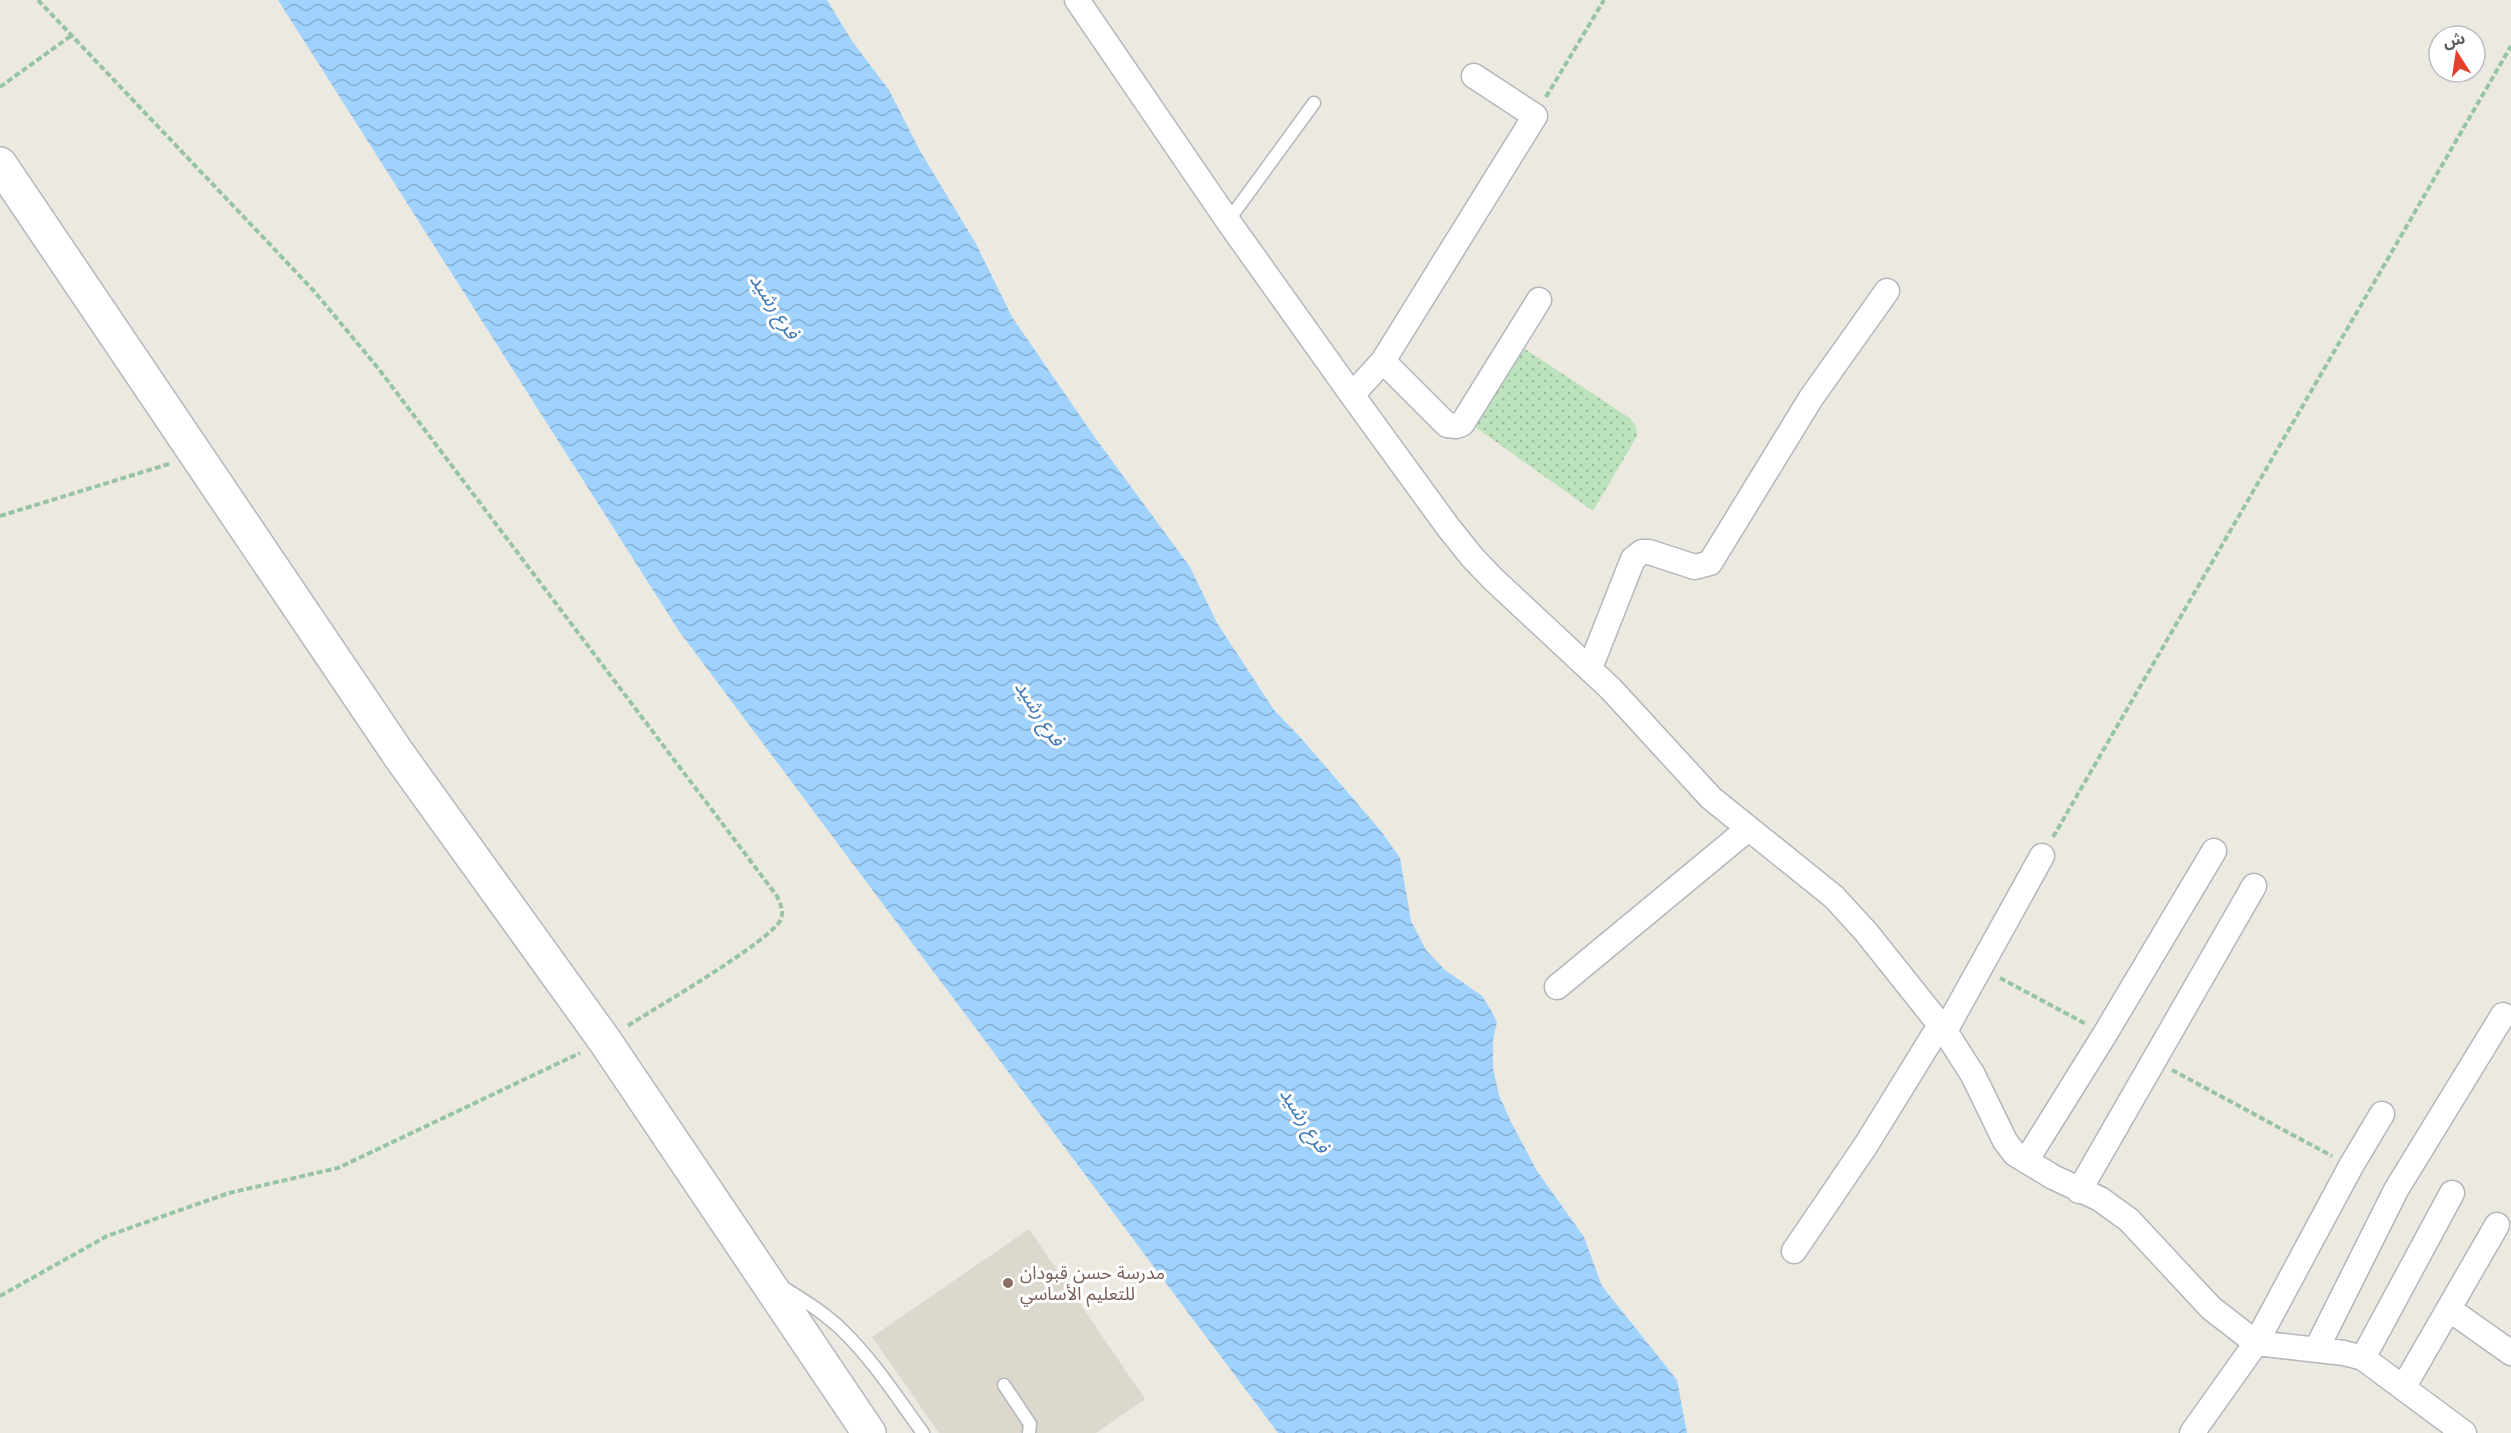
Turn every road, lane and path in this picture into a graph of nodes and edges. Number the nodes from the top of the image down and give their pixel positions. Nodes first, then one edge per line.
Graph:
1 (38, 0) edge
2 (1077, 0) edge
3 (1604, 0) edge
4 (71, 36) junction
5 (2511, 46) edge
6 (1474, 76) dead end
7 (0, 87) edge
8 (1314, 103) dead end
9 (1535, 116) junction
10 (0, 164) edge
11 (1228, 221) junction
12 (1887, 291) dead end
13 (1539, 300) dead end
14 (1383, 361) junction
15 (1352, 395) junction
16 (199, 455) junction
17 (0, 516) edge
18 (1590, 668) junction
19 (1748, 829) junction
20 (2214, 850) dead end
21 (2042, 856) joint
22 (2254, 886) dead end
23 (1980, 967) junction
24 (1557, 987) dead end
25 (2503, 1015) dead end
26 (1942, 1028) junction
27 (2105, 1034) junction
28 (605, 1041) junction
29 (2153, 1060) junction
30 (2382, 1114) dead end
31 (2026, 1161) junction
32 (2351, 1167) junction
33 (2079, 1191) junction
34 (2452, 1193) dead end
35 (2497, 1225) dead end
36 (1794, 1251) dead end
37 (764, 1276) junction
38 (0, 1296) edge
39 (2449, 1309) junction
40 (2256, 1343) junction
41 (2316, 1350) junction
42 (2511, 1353) edge
43 (2363, 1358) junction
44 (1004, 1385) dead end
45 (2403, 1388) junction
46 (869, 1433) edge
47 (922, 1433) edge
48 (1029, 1433) edge
49 (2192, 1433) edge
50 (2464, 1433) edge

1 - 4 path
2 - 11 street
3 - 9 path
4 - 7 path
4 - 28 path
5 - 21 path
6 - 9 street
8 - 11 lane
9 - 14 street
10 - 16 street
11 - 15 street
12 - 18 street
13 - 14 street
14 - 15 street
15 - 18 street
16 - 17 path
16 - 28 street
18 - 19 street
19 - 24 street
19 - 26 street
20 - 27 street
21 - 23 street
22 - 29 street
23 - 26 street
23 - 27 path
25 - 41 street
26 - 31 street
26 - 36 street
27 - 31 street
28 - 37 street
28 - 38 path
29 - 32 path
29 - 33 street
30 - 32 street
31 - 33 street
32 - 40 street
33 - 40 street
34 - 43 street
35 - 39 street
37 - 46 street
37 - 47 lane
39 - 42 street
39 - 45 street
40 - 41 street
40 - 49 street
41 - 43 street
43 - 45 street
44 - 48 lane
45 - 50 street

